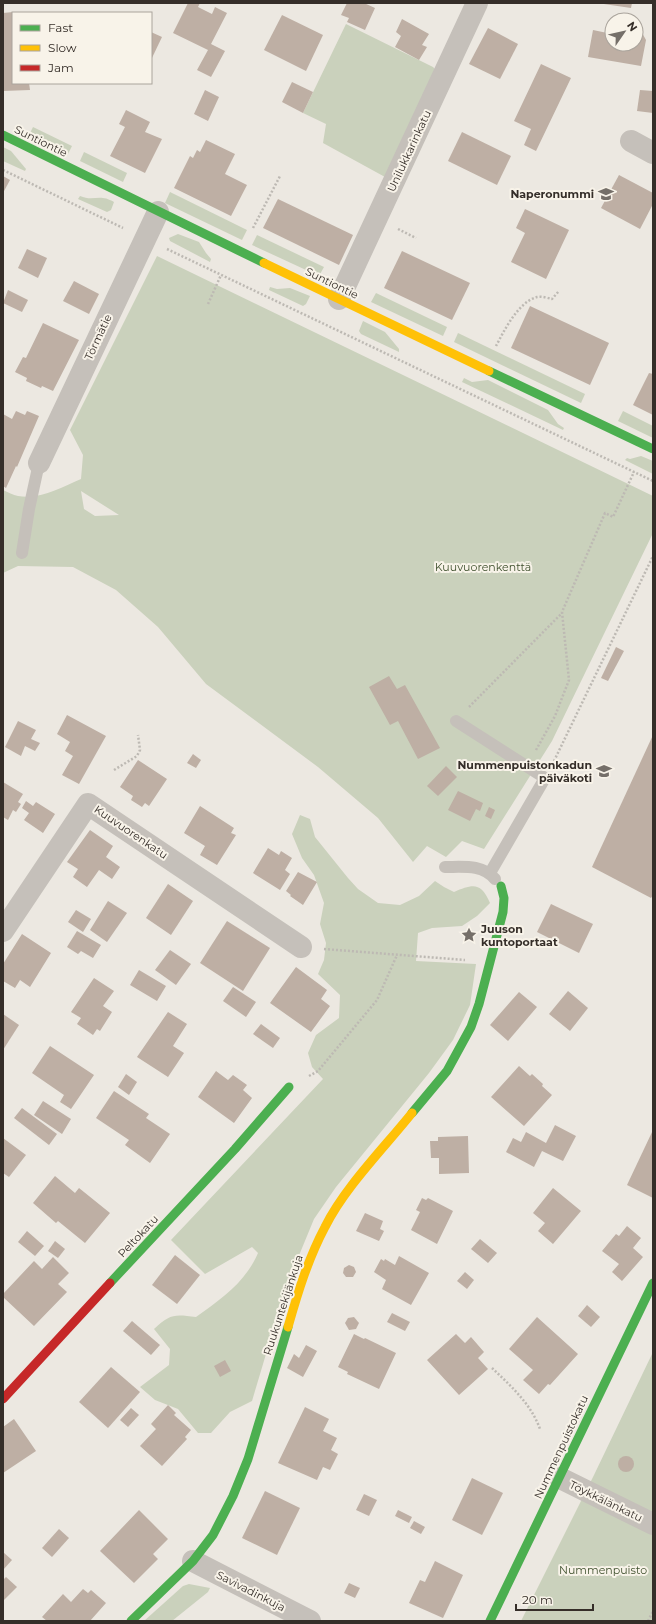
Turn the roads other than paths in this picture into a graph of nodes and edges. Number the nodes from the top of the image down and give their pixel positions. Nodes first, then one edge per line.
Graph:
1 (477, 3) edge
2 (3, 135) edge
3 (631, 141) dead end
4 (653, 152) edge
5 (158, 212) junction
6 (339, 299) junction
7 (653, 449) edge
8 (39, 463) joint
9 (22, 553) dead end
10 (456, 721) road end
11 (445, 867) dead end
12 (490, 873) junction
13 (501, 886) joint
14 (3, 931) edge
15 (311, 948) road end
16 (289, 1087) road end
17 (653, 1283) edge
18 (3, 1399) edge
19 (560, 1478) junction
20 (653, 1524) edge
21 (193, 1561) junction
22 (131, 1621) edge
23 (310, 1621) edge
24 (490, 1621) edge

1 - 6 street, Unilukkarinkatu
2 - 5 street, Suntiontie
3 - 4 street
5 - 6 street, Suntiontie
5 - 8 street, Törmätie
6 - 7 street, Suntiontie
8 - 9 lane
10 - 12 lane
11 - 12 lane
12 - 13 lane
13 - 21 street, Ruukuntekijänkuja
14 - 15 street, Kuuvuorenkatu
16 - 18 street, Peltokatu
17 - 19 street, Nummenpuistokatu
19 - 20 street, Töykkälänkatu
19 - 24 street, Nummenpuistokatu
21 - 22 street, Ruukuntekijänkuja
21 - 23 street, Savivadinkuja

